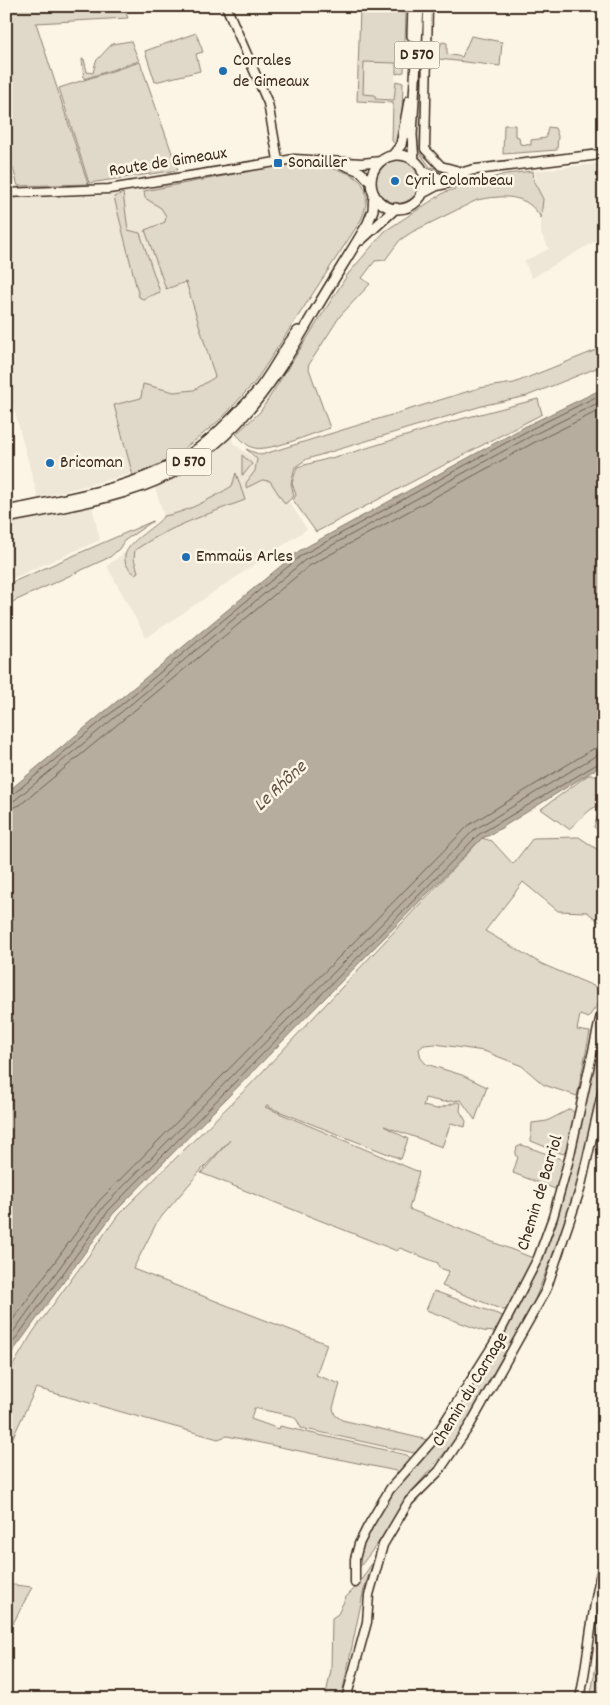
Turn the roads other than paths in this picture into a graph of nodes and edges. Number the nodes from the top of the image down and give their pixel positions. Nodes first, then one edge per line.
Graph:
1 (226, 6) edge
2 (412, 6) edge
3 (419, 6) edge
4 (428, 6) edge
5 (604, 154) edge
6 (393, 155) junction
7 (278, 160) junction
8 (381, 160) junction
9 (414, 161) junction
10 (335, 162) junction
11 (493, 167) junction
12 (422, 171) junction
13 (463, 172) junction
14 (370, 182) junction
15 (6, 193) edge
16 (374, 194) junction
17 (421, 194) junction
18 (396, 208) junction
19 (354, 247) junction
20 (312, 316) junction
21 (6, 511) edge
22 (6, 518) edge
23 (604, 1001) edge
24 (604, 1085) edge
25 (604, 1560) edge
26 (355, 1583) dead end
27 (346, 1699) edge
28 (580, 1699) edge

1 - 7 street
2 - 6 main road, D 570
3 - 9 main road, D 570
4 - 13 street
5 - 11 main road
6 - 8 main road, Route de Gimeaux
6 - 9 main road
7 - 10 street, Route de Gimeaux
7 - 15 street, Route de Gimeaux
8 - 10 street, Route de Gimeaux
8 - 14 main road
9 - 12 main road
10 - 14 street, Route de Gimeaux
11 - 13 main road
11 - 17 main road
12 - 13 main road
12 - 17 main road
14 - 16 main road
16 - 18 main road
16 - 19 main road, D 570
17 - 18 main road
18 - 19 main road, D 570
19 - 20 main road, D 570
20 - 21 main road, D 570
20 - 22 main road, D 570
23 - 26 street, Chemin de Barriol
24 - 27 street, Chemin du Carnage
25 - 28 street

